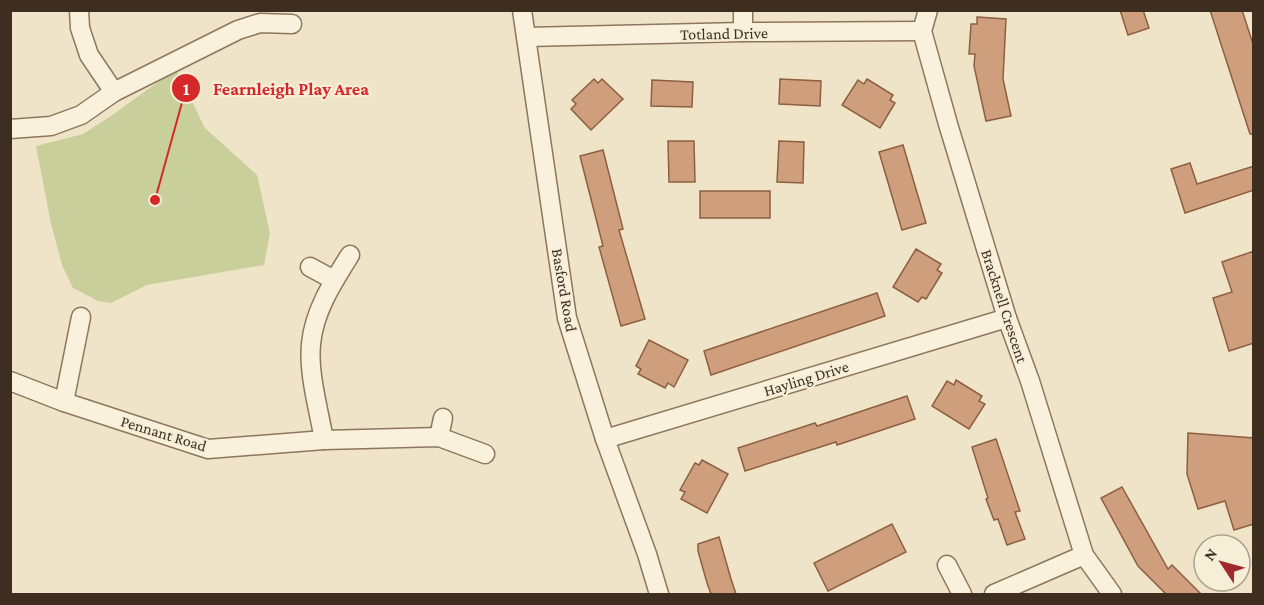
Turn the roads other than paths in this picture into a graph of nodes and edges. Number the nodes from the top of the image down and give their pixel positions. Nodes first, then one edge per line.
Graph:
1 (79, 10) edge
2 (522, 10) edge
3 (743, 10) edge
4 (928, 10) edge
5 (260, 17) edge
6 (292, 24) dead end
7 (922, 31) junction
8 (743, 32) junction
9 (526, 37) junction
10 (114, 92) junction
11 (10, 129) edge
12 (350, 255) dead end
13 (310, 267) dead end
14 (334, 280) junction
15 (81, 317) dead end
16 (1007, 318) junction
17 (10, 381) edge
18 (64, 402) junction
19 (443, 418) dead end
20 (440, 437) junction
21 (605, 439) junction
22 (324, 440) junction
23 (485, 454) dead end
24 (1084, 555) junction
25 (947, 565) dead end
26 (659, 594) edge
27 (962, 594) edge
28 (994, 594) edge
29 (1112, 594) edge

1 - 10 street
2 - 9 street, Basford Road
3 - 8 street
4 - 7 street
5 - 6 street
5 - 10 street
7 - 8 street, Totland Drive
7 - 16 street, Bracknell Crescent
8 - 9 street, Totland Drive
9 - 21 street, Basford Road
10 - 11 street
12 - 14 street
13 - 14 street
14 - 22 street
15 - 18 street
16 - 21 street, Hayling Drive
16 - 24 street, Bracknell Crescent
17 - 18 street, Pennant Road
18 - 22 street, Pennant Road
19 - 20 street
20 - 22 street, Pennant Road
20 - 23 street, Pennant Road
21 - 26 street, Basford Road
24 - 28 street
24 - 29 street, Bracknell Crescent
25 - 27 street

